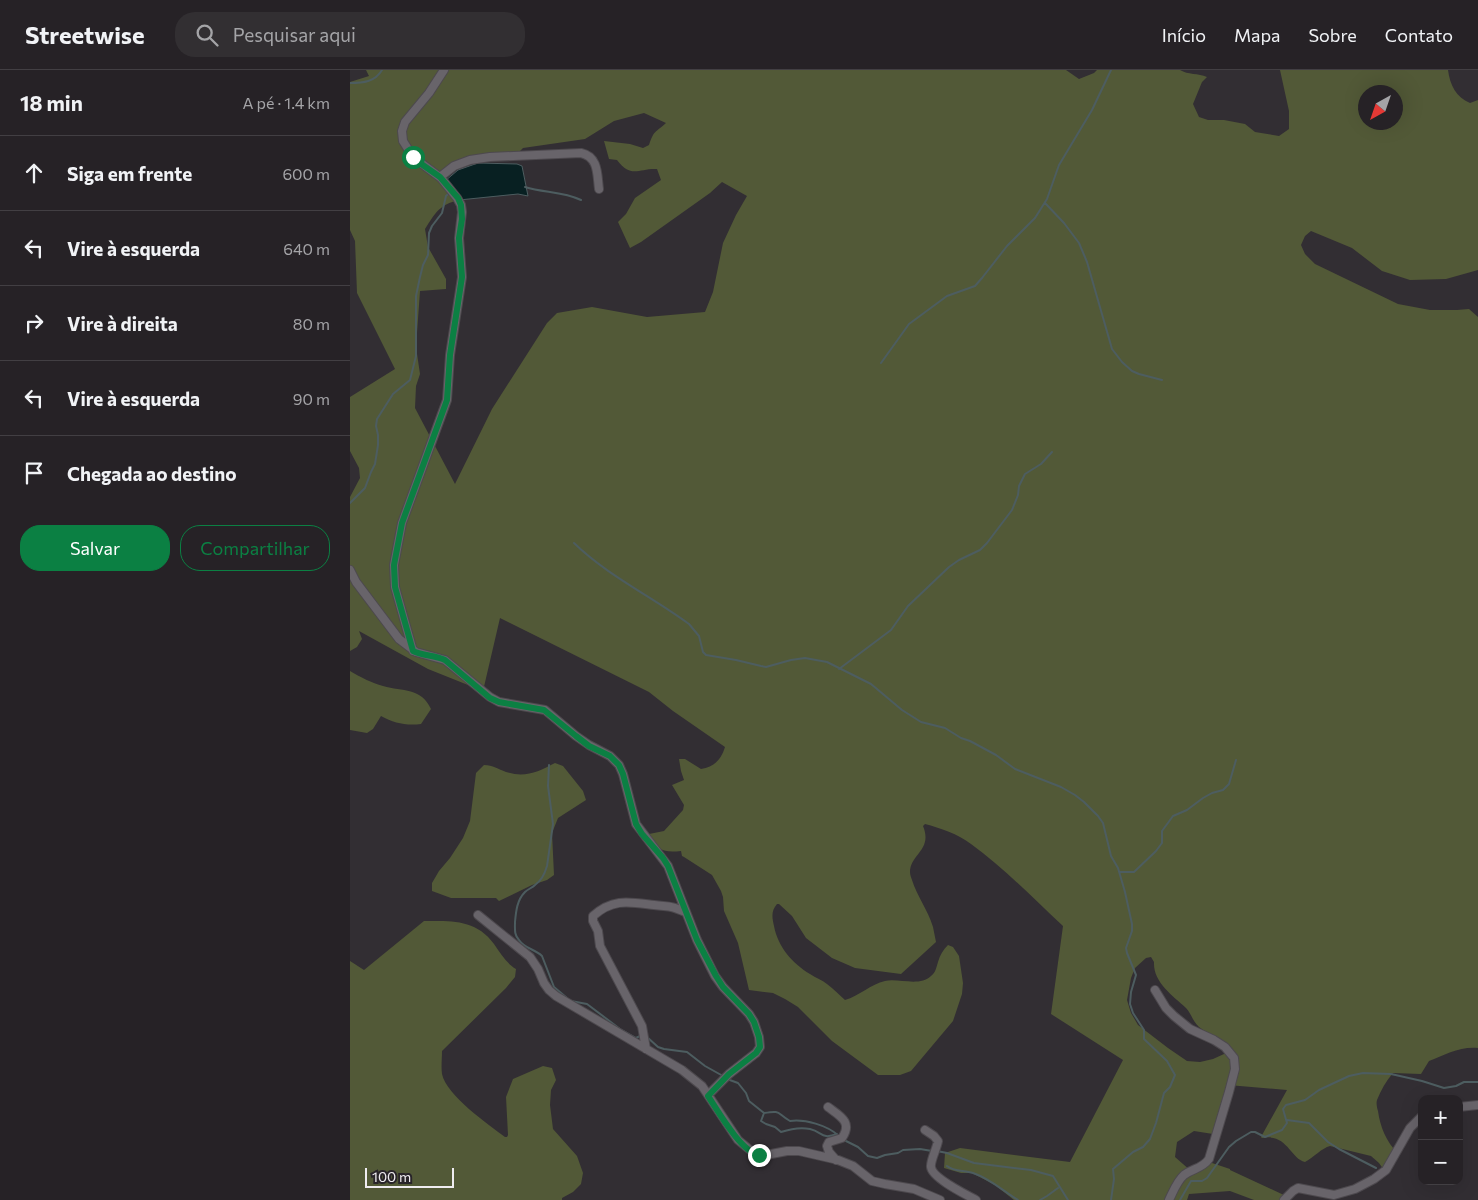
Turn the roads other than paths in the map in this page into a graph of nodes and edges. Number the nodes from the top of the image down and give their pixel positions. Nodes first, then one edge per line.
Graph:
1 (444, 70) edge
2 (440, 177) junction
3 (600, 189) dead end
4 (350, 570) edge
5 (413, 651) junction
6 (685, 912) junction
7 (478, 916) dead end
8 (1155, 990) dead end
9 (646, 1048) junction
10 (708, 1096) junction
11 (1478, 1105) edge
12 (828, 1107) dead end
13 (1463, 1107) edge
14 (1418, 1120) edge
15 (925, 1130) dead end
16 (836, 1160) junction
17 (940, 1200) edge
18 (976, 1200) edge
19 (1169, 1200) edge
20 (1284, 1200) edge

1 - 2 street
2 - 3 street
2 - 5 street
4 - 5 street
5 - 6 street
6 - 9 street
6 - 10 street
7 - 9 street
8 - 19 street
9 - 10 street
10 - 16 street
11 - 13 street
12 - 16 street
14 - 20 street
15 - 18 street
16 - 17 street

